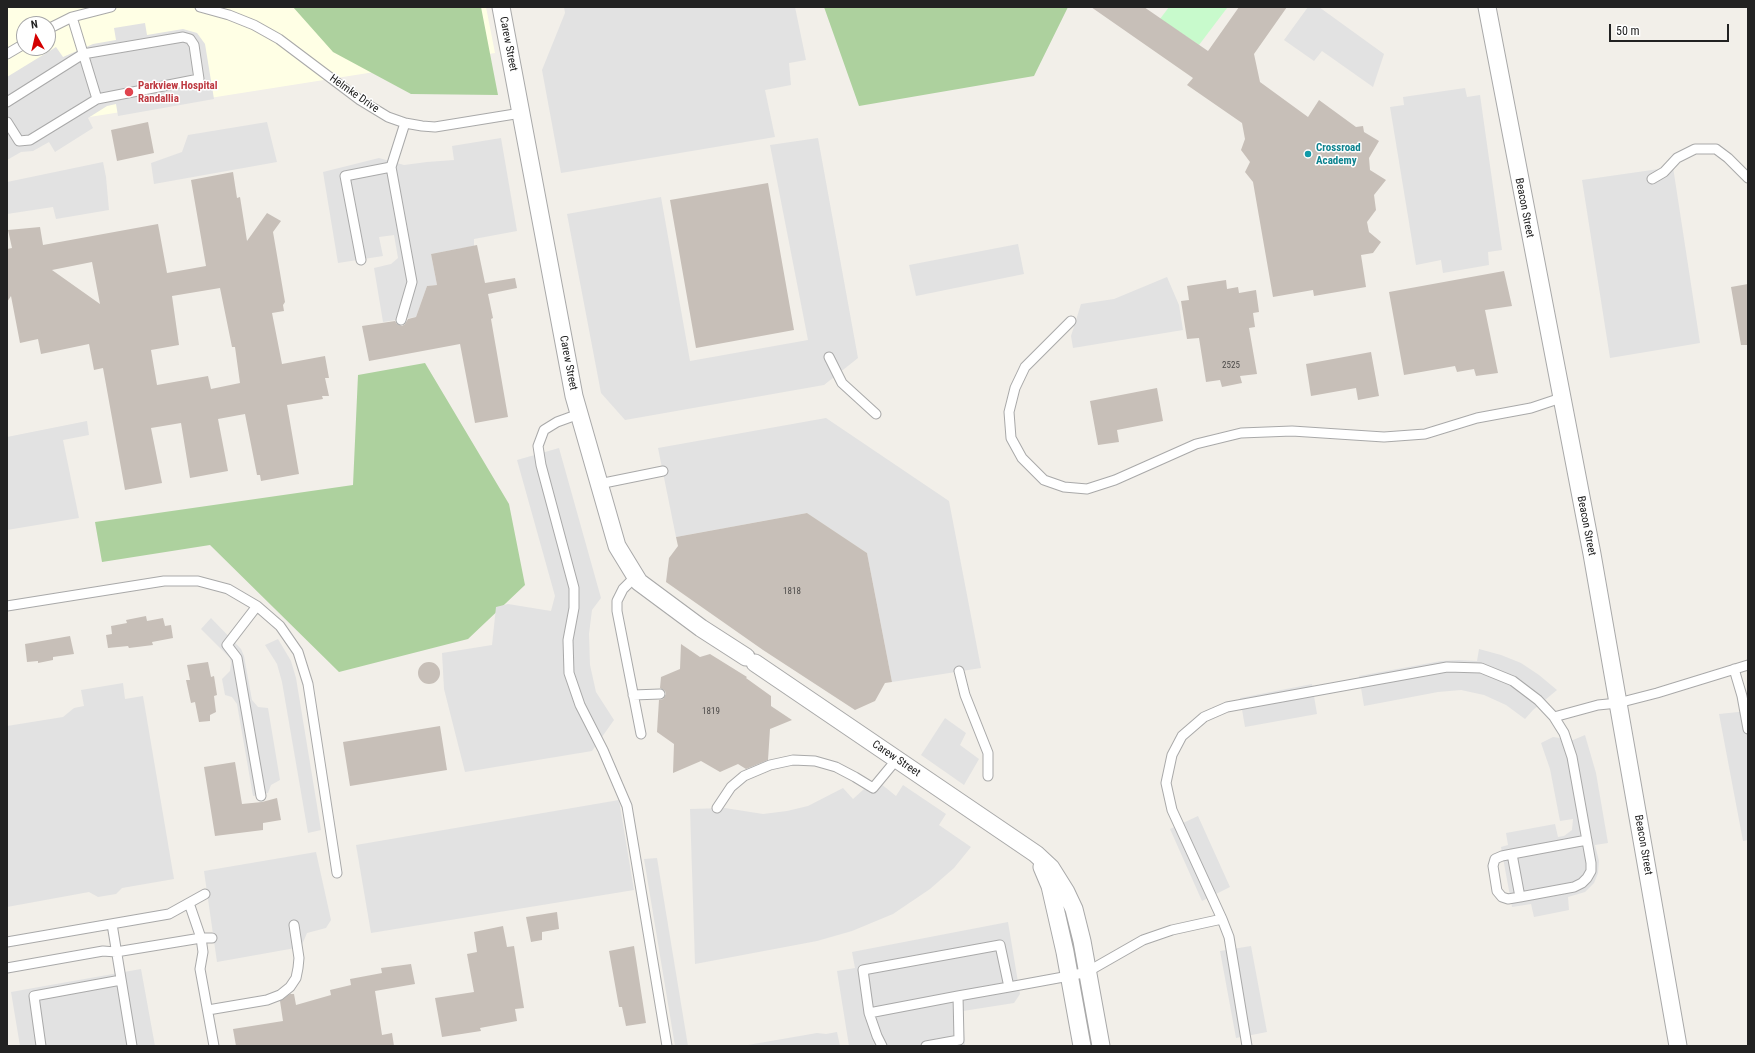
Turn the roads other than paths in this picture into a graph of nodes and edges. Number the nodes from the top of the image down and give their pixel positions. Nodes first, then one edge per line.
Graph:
1 (111, 7) edge
2 (201, 7) edge
3 (501, 7) edge
4 (1486, 7) edge
5 (72, 17) junction
6 (56, 25) edge
7 (16, 49) edge
8 (7, 54) edge
9 (84, 54) junction
10 (97, 99) junction
11 (7, 102) edge
12 (521, 113) junction
13 (7, 122) edge
14 (405, 123) junction
15 (391, 167) junction
16 (1748, 178) edge
17 (1652, 179) dead end
18 (360, 260) dead end
19 (401, 320) dead end
20 (1071, 321) dead end
21 (829, 357) dead end
22 (1561, 398) junction
23 (579, 414) junction
24 (876, 414) dead end
25 (663, 471) dead end
26 (599, 484) junction
27 (636, 576) junction
28 (7, 606) edge
29 (257, 606) junction
30 (1748, 664) edge
31 (1734, 669) junction
32 (959, 671) dead end
33 (660, 694) dead end
34 (633, 695) junction
35 (1618, 702) junction
36 (1554, 717) junction
37 (1748, 725) edge
38 (641, 734) dead end
39 (897, 760) junction
40 (988, 776) dead end
41 (261, 796) dead end
42 (717, 808) dead end
43 (1587, 840) junction
44 (1036, 854) junction
45 (1512, 854) junction
46 (337, 873) dead end
47 (205, 894) dead end
48 (1520, 897) junction
49 (189, 903) junction
50 (1222, 919) junction
51 (112, 924) junction
52 (294, 925) dead end
53 (201, 938) junction
54 (212, 938) dead end
55 (7, 942) edge
56 (116, 952) junction
57 (7, 968) edge
58 (1087, 972) junction
59 (1069, 976) junction
60 (121, 980) junction
61 (1009, 987) junction
62 (958, 996) junction
63 (208, 1010) junction
64 (869, 1013) junction
65 (41, 1046) edge
66 (132, 1046) edge
67 (214, 1046) edge
68 (667, 1046) edge
69 (882, 1046) edge
70 (926, 1046) edge
71 (1082, 1046) edge
72 (1101, 1046) edge
73 (1248, 1046) edge
74 (1678, 1046) edge

1 - 5 lane
2 - 14 lane, Helmke Drive
3 - 12 street, Carew Street
4 - 22 street, Beacon Street
5 - 6 lane
5 - 9 lane
7 - 8 lane
9 - 10 lane
9 - 10 lane
9 - 11 lane
10 - 13 lane
12 - 14 lane, Helmke Drive
12 - 23 street, Carew Street
14 - 15 lane
15 - 18 lane
15 - 19 lane
16 - 17 lane
20 - 22 lane
21 - 24 lane
22 - 35 street, Beacon Street
23 - 26 street, Carew Street
23 - 68 lane
25 - 26 lane
26 - 27 street, Carew Street
27 - 34 lane
27 - 39 street, Carew Street
28 - 29 lane
29 - 41 lane
29 - 46 lane
30 - 31 lane
31 - 35 lane
31 - 37 lane
32 - 40 lane
33 - 34 lane
34 - 38 lane
35 - 36 lane
35 - 74 street, Beacon Street
36 - 43 lane
36 - 50 lane
39 - 42 lane
39 - 44 street, Carew Street
43 - 45 lane
43 - 48 lane
44 - 58 street, Carew Street
44 - 59 street
45 - 48 lane
45 - 48 lane
47 - 49 lane
49 - 51 lane
49 - 53 lane
50 - 58 lane
50 - 73 lane
51 - 55 lane
51 - 56 lane
52 - 63 lane
53 - 54 lane
53 - 56 lane
53 - 63 lane
56 - 57 lane
56 - 60 lane
58 - 59 lane
58 - 72 street, Carew Street
59 - 61 lane
59 - 71 street
60 - 65 lane
60 - 66 lane
61 - 62 lane
61 - 64 lane
62 - 64 lane
62 - 70 lane
63 - 67 lane
64 - 69 lane

